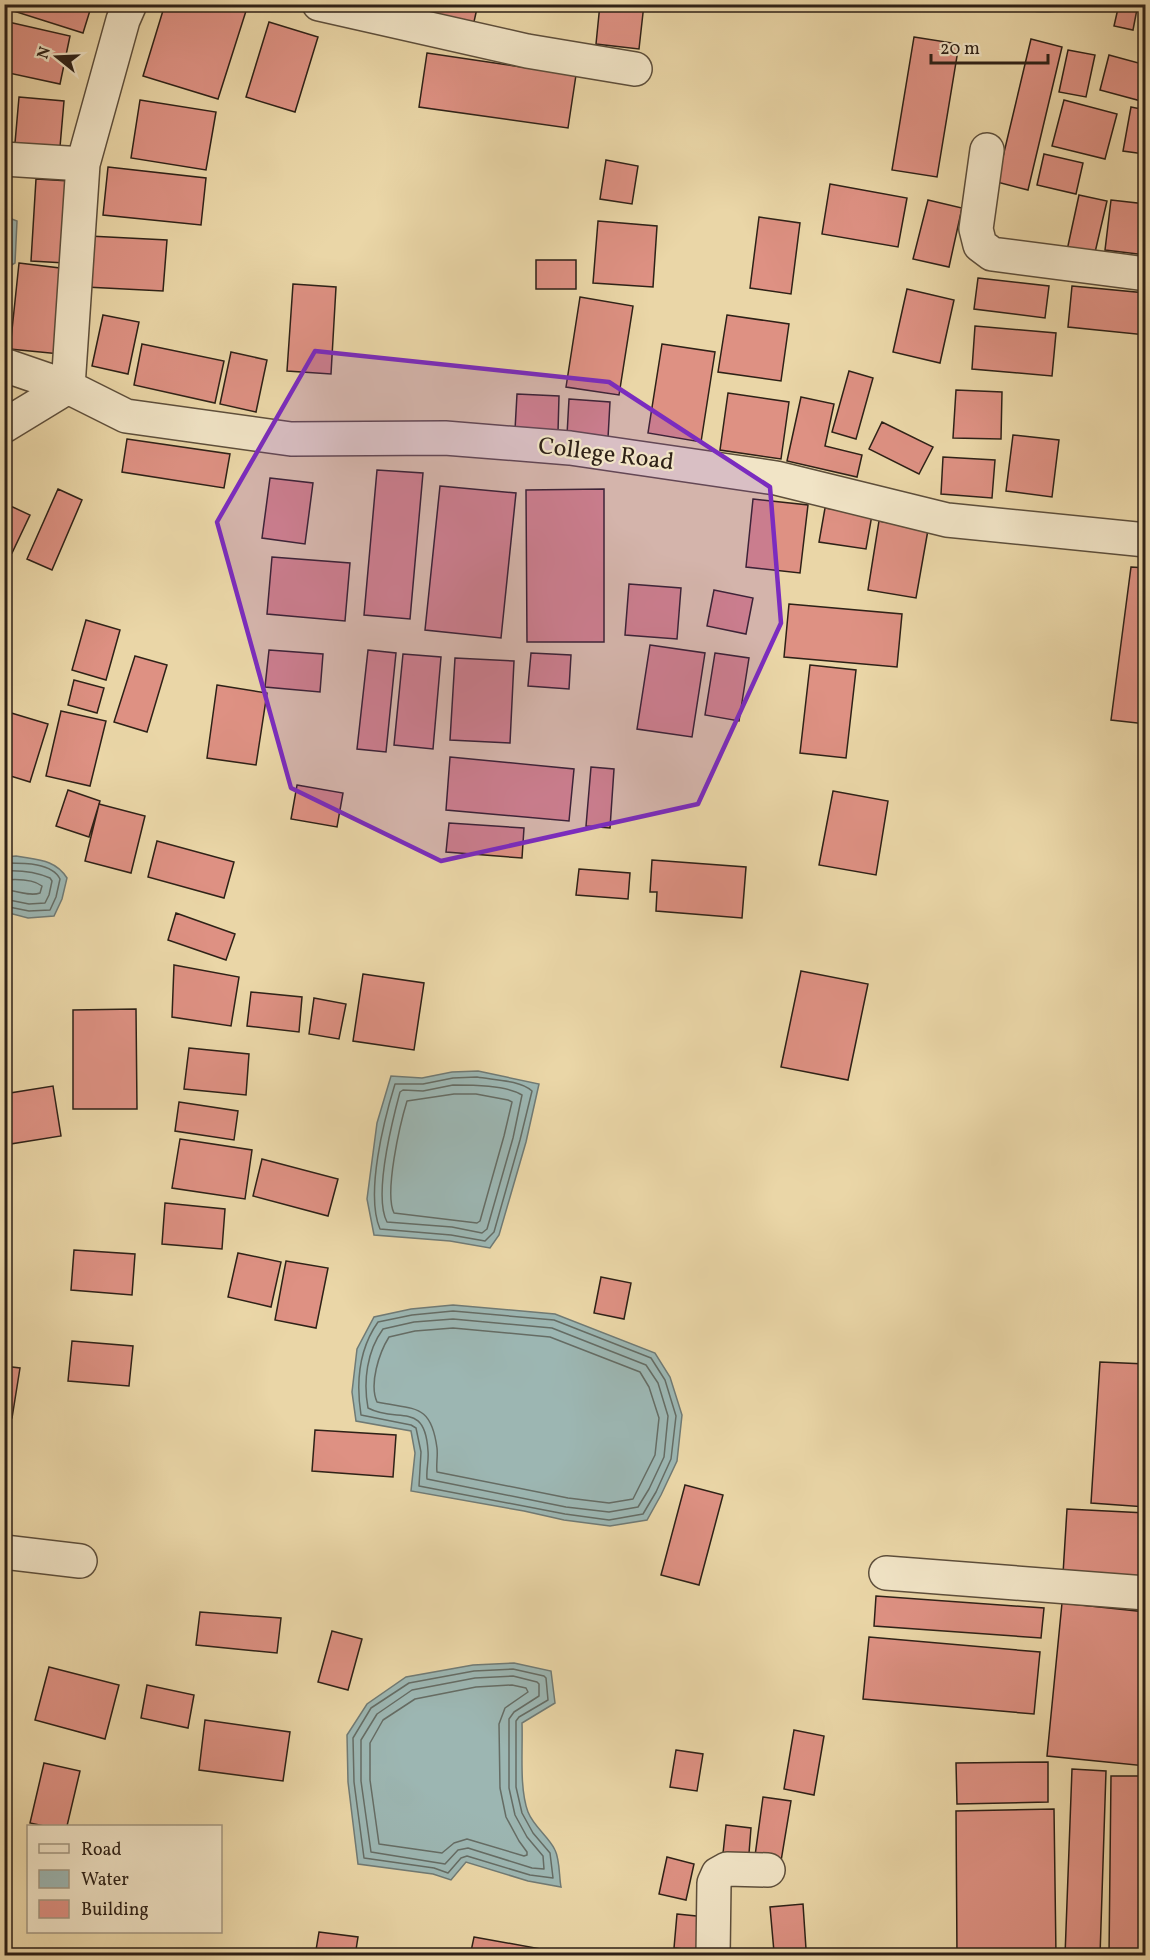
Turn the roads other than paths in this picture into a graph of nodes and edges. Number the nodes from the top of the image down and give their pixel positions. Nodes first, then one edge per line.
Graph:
1 (130, 4) edge
2 (319, 4) edge
3 (635, 69) dead end
4 (987, 150) dead end
5 (4, 159) edge
6 (83, 164) junction
7 (1146, 274) edge
8 (4, 365) edge
9 (68, 387) junction
10 (4, 426) edge
11 (1146, 540) edge
12 (4, 1552) edge
13 (80, 1561) dead end
14 (886, 1573) dead end
15 (1146, 1593) edge
16 (768, 1870) dead end
17 (713, 1956) edge

1 - 6 street
2 - 3 street
4 - 7 street
5 - 6 street
6 - 9 street
8 - 9 street, College Road
9 - 10 street
9 - 11 street, College Road
12 - 13 street
14 - 15 street
16 - 17 street

